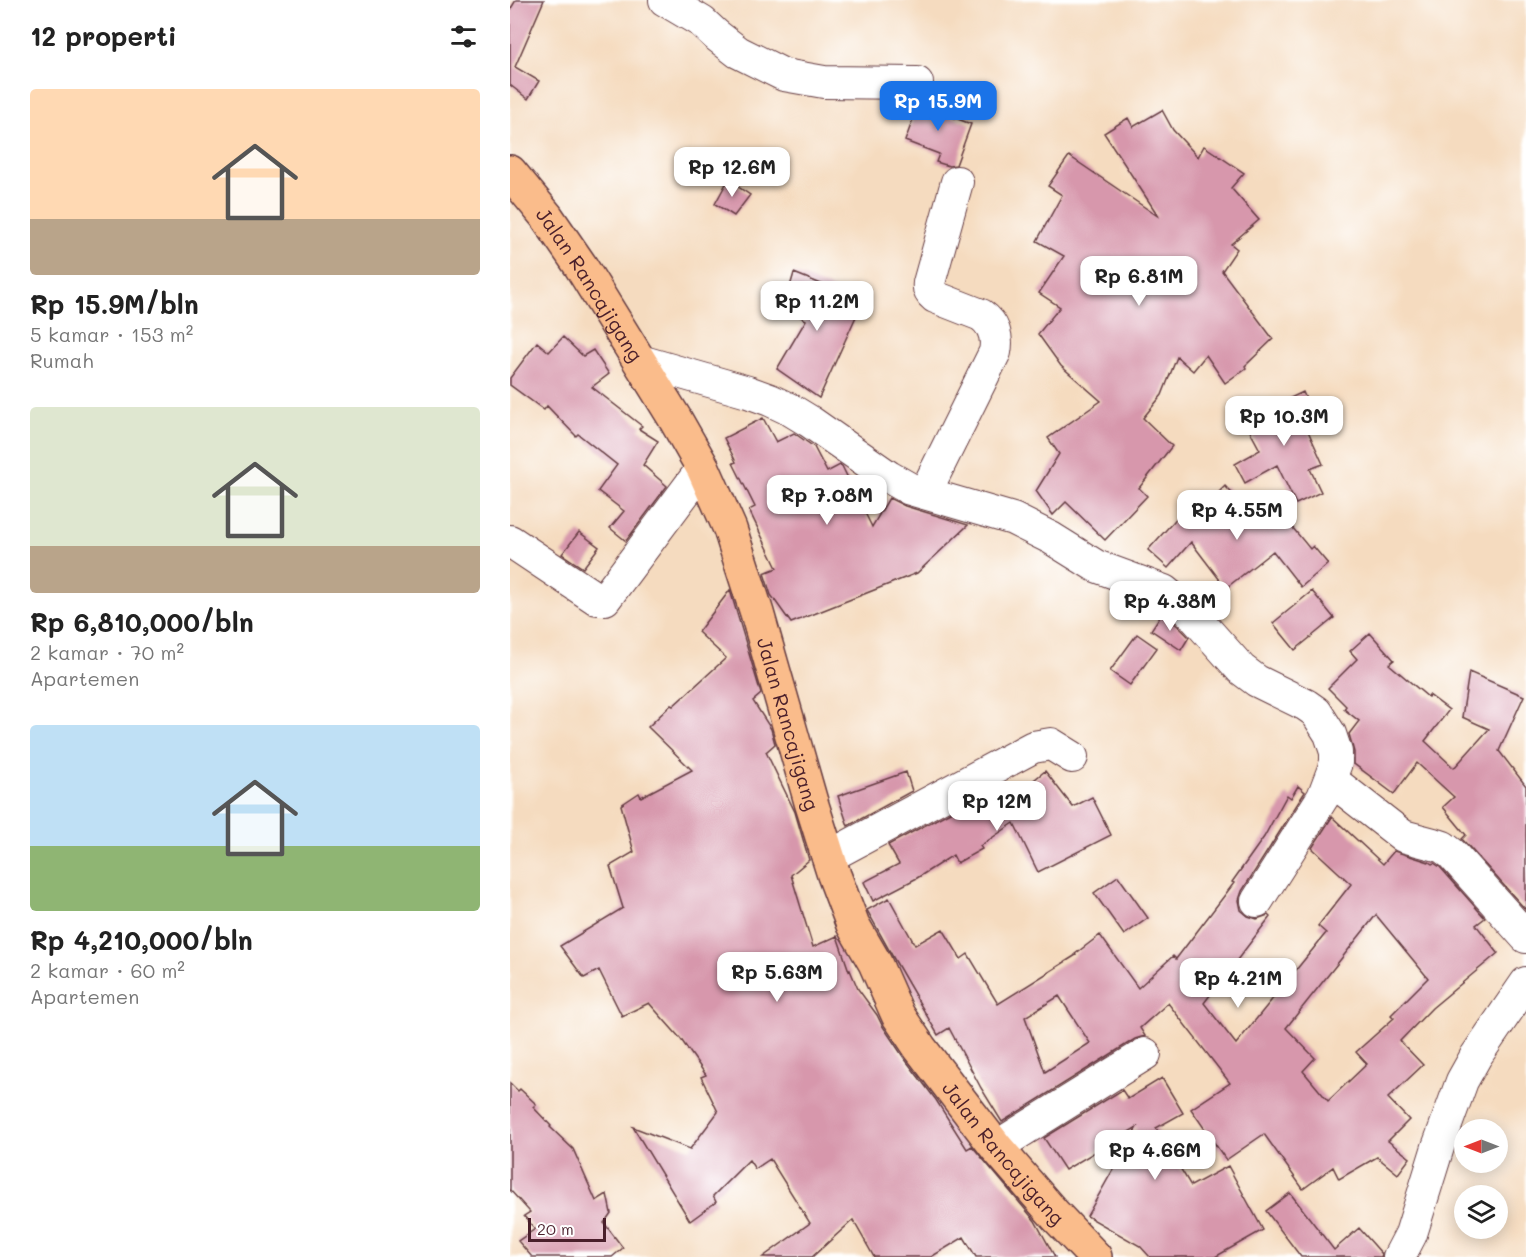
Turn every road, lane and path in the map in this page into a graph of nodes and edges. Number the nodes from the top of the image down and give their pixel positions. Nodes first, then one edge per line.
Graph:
1 (665, 0) edge
2 (917, 83) dead end
3 (510, 172) edge
4 (957, 182) dead end
5 (640, 361) junction
6 (703, 468) junction
7 (925, 493) junction
8 (510, 541) edge
9 (1072, 757) dead end
10 (1330, 779) junction
11 (828, 856) junction
12 (1257, 901) dead end
13 (1526, 937) edge
14 (1526, 982) edge
15 (1145, 1054) dead end
16 (996, 1147) junction
17 (1095, 1257) edge
18 (1399, 1257) edge

1 - 2 street
3 - 5 main road, Jalan Rancajigang
4 - 7 street
5 - 6 main road, Jalan Rancajigang
5 - 7 street
6 - 8 street
6 - 11 main road, Jalan Rancajigang
7 - 10 street
9 - 11 street
10 - 12 street
10 - 13 street
11 - 16 main road, Jalan Rancajigang
14 - 18 street
15 - 16 street
16 - 17 main road, Jalan Rancajigang

